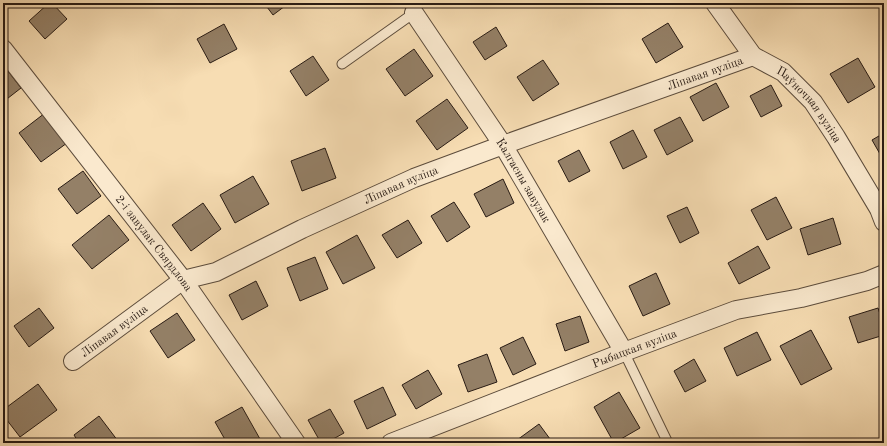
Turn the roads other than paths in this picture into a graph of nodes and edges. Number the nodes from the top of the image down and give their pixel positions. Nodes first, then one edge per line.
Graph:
1 (715, 3) edge
2 (414, 13) joint
3 (3, 49) edge
4 (753, 56) junction
5 (342, 64) dead end
6 (503, 145) junction
7 (884, 222) edge
8 (884, 274) edge
9 (183, 280) junction
10 (624, 352) junction
11 (73, 361) dead end
12 (296, 443) edge
13 (391, 443) edge
14 (668, 443) edge

1 - 4 street, Паўночная вуліца
2 - 5 lane
2 - 6 street, Калгасны завулак
3 - 9 street, 2-і завулак Свярдлова
4 - 6 street, Ліпавая вуліца
4 - 7 street, Паўночная вуліца
6 - 9 street, Ліпавая вуліца
6 - 10 street, Калгасны завулак
8 - 10 street, Рыбацкая вуліца
9 - 11 street, Ліпавая вуліца
9 - 12 street, 2-і завулак Свярдлова
10 - 13 street, Рыбацкая вуліца
10 - 14 lane

